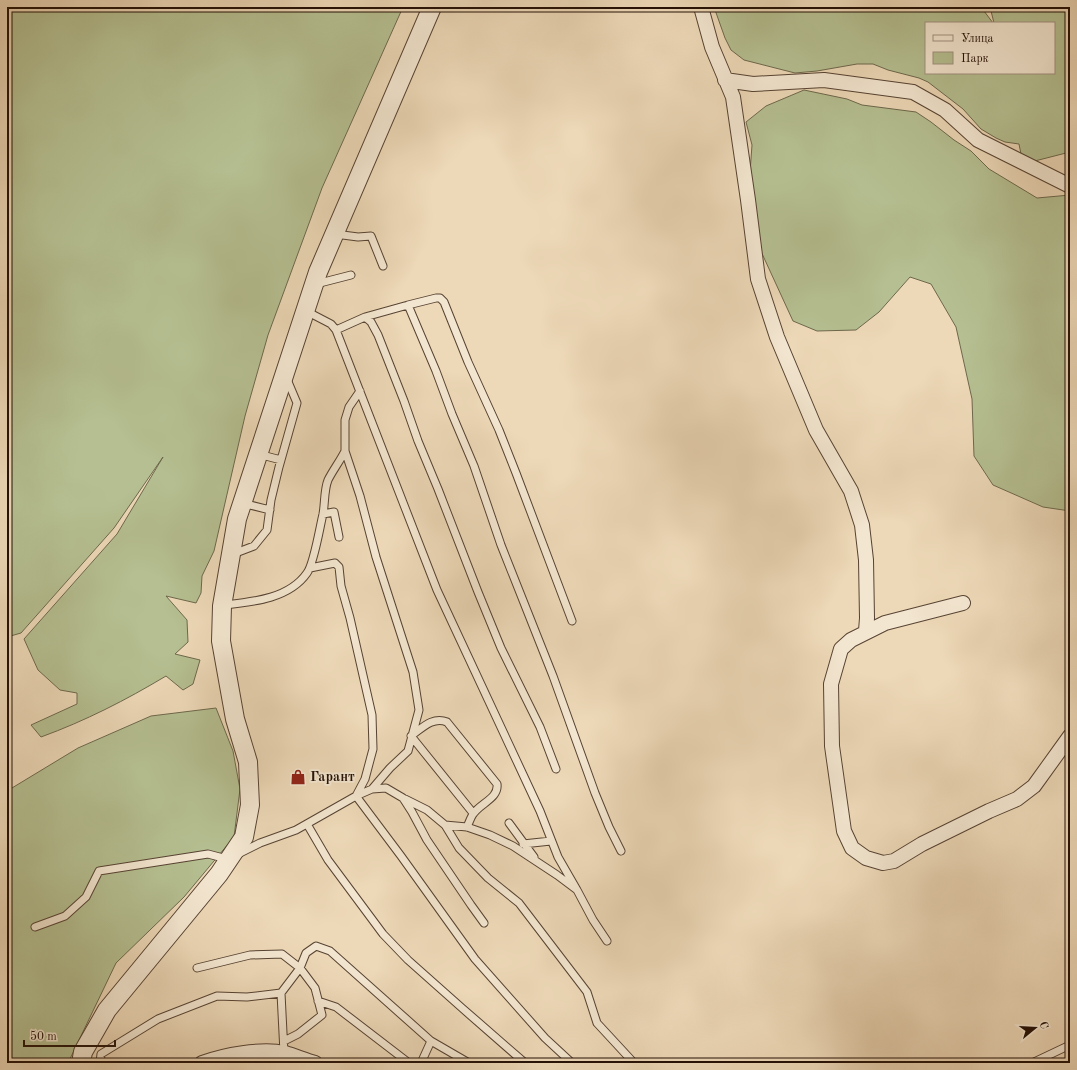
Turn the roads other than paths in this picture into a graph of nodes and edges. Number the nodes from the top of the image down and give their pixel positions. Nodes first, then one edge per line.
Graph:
1 (432, 7) edge
2 (701, 7) edge
3 (725, 80) junction
4 (1070, 186) edge
5 (334, 234) junction
6 (383, 266) dead end
7 (351, 275) dead end
8 (314, 285) junction
9 (408, 305) junction
10 (305, 311) junction
11 (365, 317) junction
12 (336, 330) junction
13 (285, 374) junction
14 (360, 391) junction
15 (345, 451) junction
16 (258, 454) junction
17 (281, 460) junction
18 (242, 503) junction
19 (270, 510) junction
20 (323, 514) junction
21 (339, 537) dead end
22 (231, 555) junction
23 (310, 568) junction
24 (962, 603) dead end
25 (222, 606) junction
26 (572, 621) dead end
27 (866, 631) junction
28 (411, 736) junction
29 (1070, 736) edge
30 (556, 769) dead end
31 (372, 789) junction
32 (356, 796) junction
33 (403, 798) junction
34 (473, 813) junction
35 (509, 823) dead end
36 (307, 824) junction
37 (444, 825) junction
38 (467, 827) junction
39 (551, 841) junction
40 (525, 844) junction
41 (513, 846) junction
42 (621, 851) dead end
43 (228, 860) junction
44 (537, 860) junction
45 (577, 890) junction
46 (484, 923) dead end
47 (35, 927) dead end
48 (607, 942) dead end
49 (198, 968) dead end
50 (300, 968) junction
51 (281, 993) junction
52 (318, 1001) junction
53 (432, 1041) junction
54 (1070, 1044) edge
55 (284, 1047) junction
56 (263, 1057) edge
57 (81, 1063) edge
58 (100, 1063) edge
59 (202, 1063) edge
60 (315, 1063) edge
61 (409, 1063) edge
62 (421, 1063) edge
63 (469, 1063) edge
64 (525, 1063) edge
65 (572, 1063) edge
66 (634, 1063) edge
67 (1032, 1063) edge

1 - 5 street
2 - 3 street
3 - 4 street
3 - 27 street
5 - 6 lane
5 - 8 street
7 - 8 lane
8 - 10 street
9 - 11 lane
9 - 26 lane
9 - 42 lane
10 - 12 lane
10 - 13 street
11 - 12 lane
11 - 30 lane
12 - 14 lane
13 - 16 street
13 - 17 lane
14 - 15 lane
14 - 39 lane
15 - 20 lane
15 - 28 lane
16 - 17 lane
16 - 18 street
17 - 19 lane
18 - 19 lane
18 - 22 street
19 - 22 lane
20 - 21 lane
20 - 23 lane
22 - 25 street
23 - 25 lane
23 - 32 lane
24 - 27 street
25 - 43 street
27 - 29 street
28 - 31 lane
28 - 34 lane
28 - 34 lane
31 - 32 lane
31 - 33 lane
32 - 36 lane
32 - 65 lane
33 - 37 lane
33 - 46 lane
34 - 38 lane
35 - 40 lane
36 - 43 lane
36 - 64 lane
37 - 38 lane
37 - 66 lane
38 - 41 lane
39 - 40 lane
39 - 45 lane
40 - 41 lane
40 - 44 lane
41 - 44 lane
43 - 47 lane
43 - 57 street
44 - 45 lane
45 - 48 lane
49 - 50 lane
50 - 51 lane
50 - 52 lane
50 - 53 lane
51 - 55 lane
51 - 58 lane
52 - 55 lane
52 - 61 lane
53 - 62 lane
53 - 63 lane
54 - 67 lane
55 - 56 street
55 - 60 street
56 - 59 street

